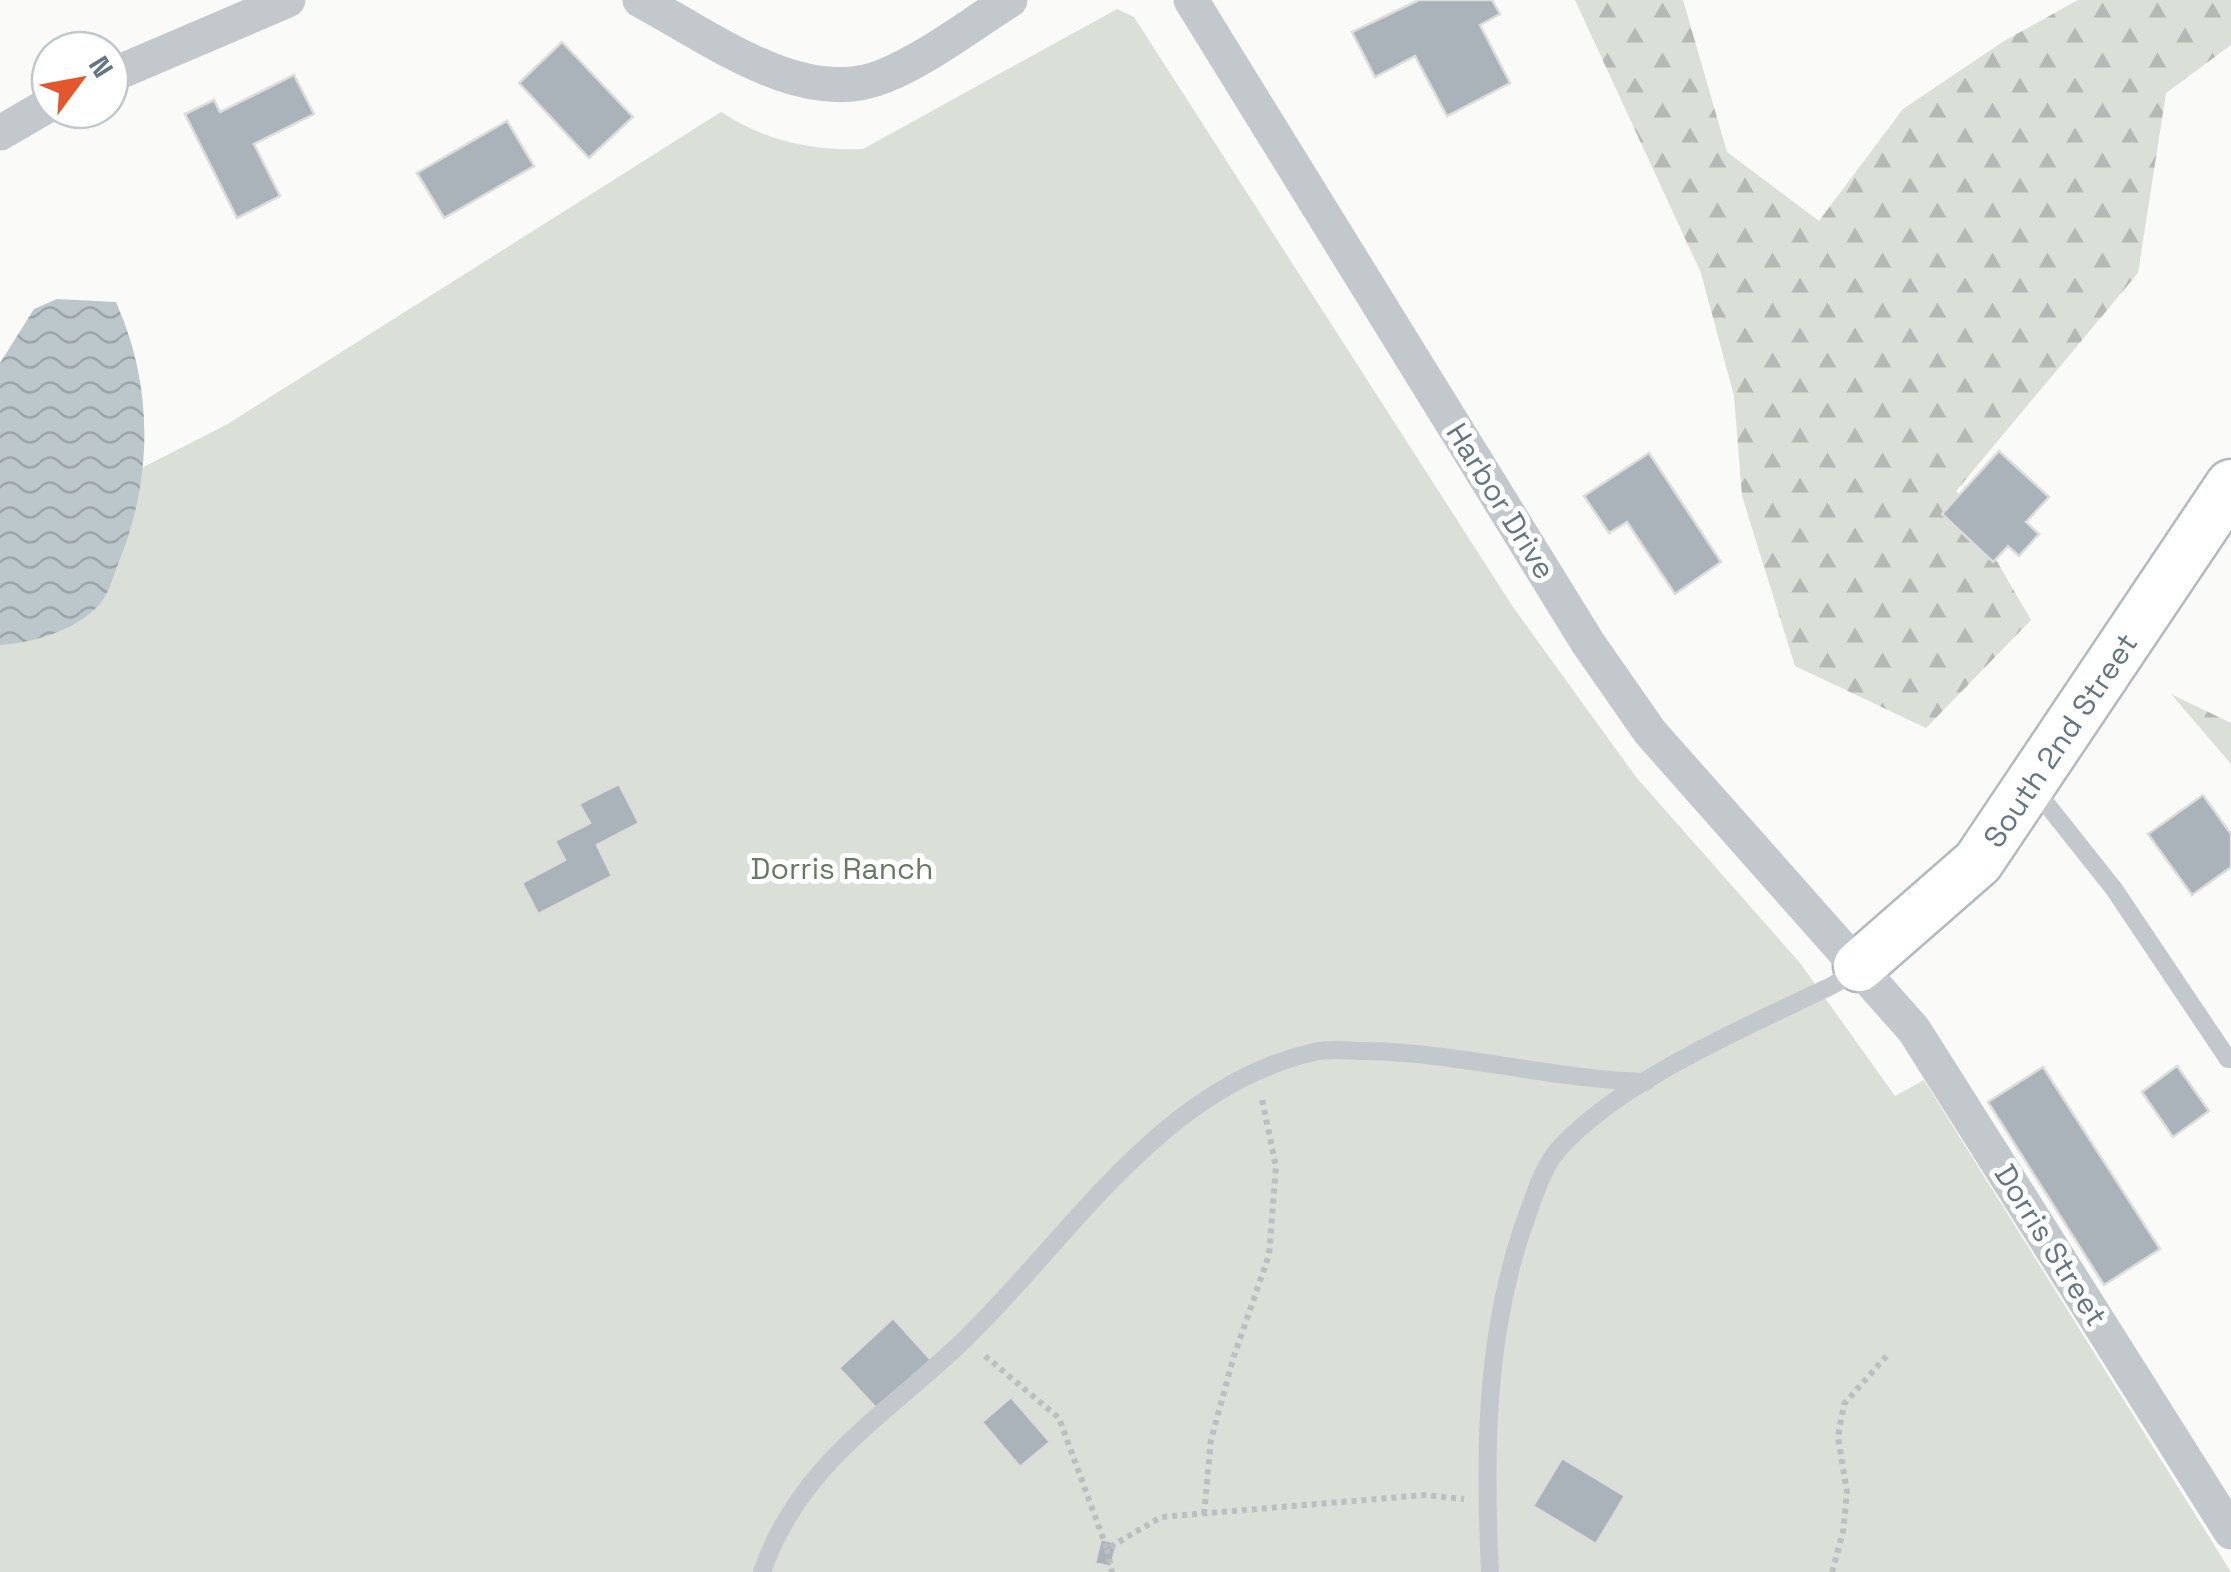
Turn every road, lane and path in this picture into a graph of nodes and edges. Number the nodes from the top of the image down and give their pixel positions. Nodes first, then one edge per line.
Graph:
1 (288, 0) edge
2 (640, 0) edge
3 (1010, 0) edge
4 (1191, 0) edge
5 (130, 67) edge
6 (30, 116) edge
7 (0, 133) edge
8 (2231, 485) edge
9 (2030, 782) junction
10 (1859, 966) junction
11 (2228, 1059) dead end
12 (1256, 1069) junction
13 (1646, 1082) junction
14 (966, 1339) junction
15 (1889, 1353) dead end
16 (1487, 1500) junction
17 (1204, 1514) junction
18 (2231, 1532) edge
19 (1107, 1549) junction
20 (762, 1572) edge
21 (1112, 1572) edge
22 (1490, 1572) edge
23 (1832, 1572) edge

1 - 5 street
2 - 3 street
4 - 10 street, Harbor Drive
6 - 7 street
8 - 9 street, South 2nd Street
9 - 10 street, South 2nd Street
9 - 11 lane
10 - 13 lane
10 - 18 street, Dorris Street
12 - 13 lane
12 - 14 lane
12 - 17 path
13 - 16 lane
14 - 19 path
14 - 20 lane
15 - 23 path
16 - 17 path
16 - 22 lane
17 - 19 path
19 - 21 path

